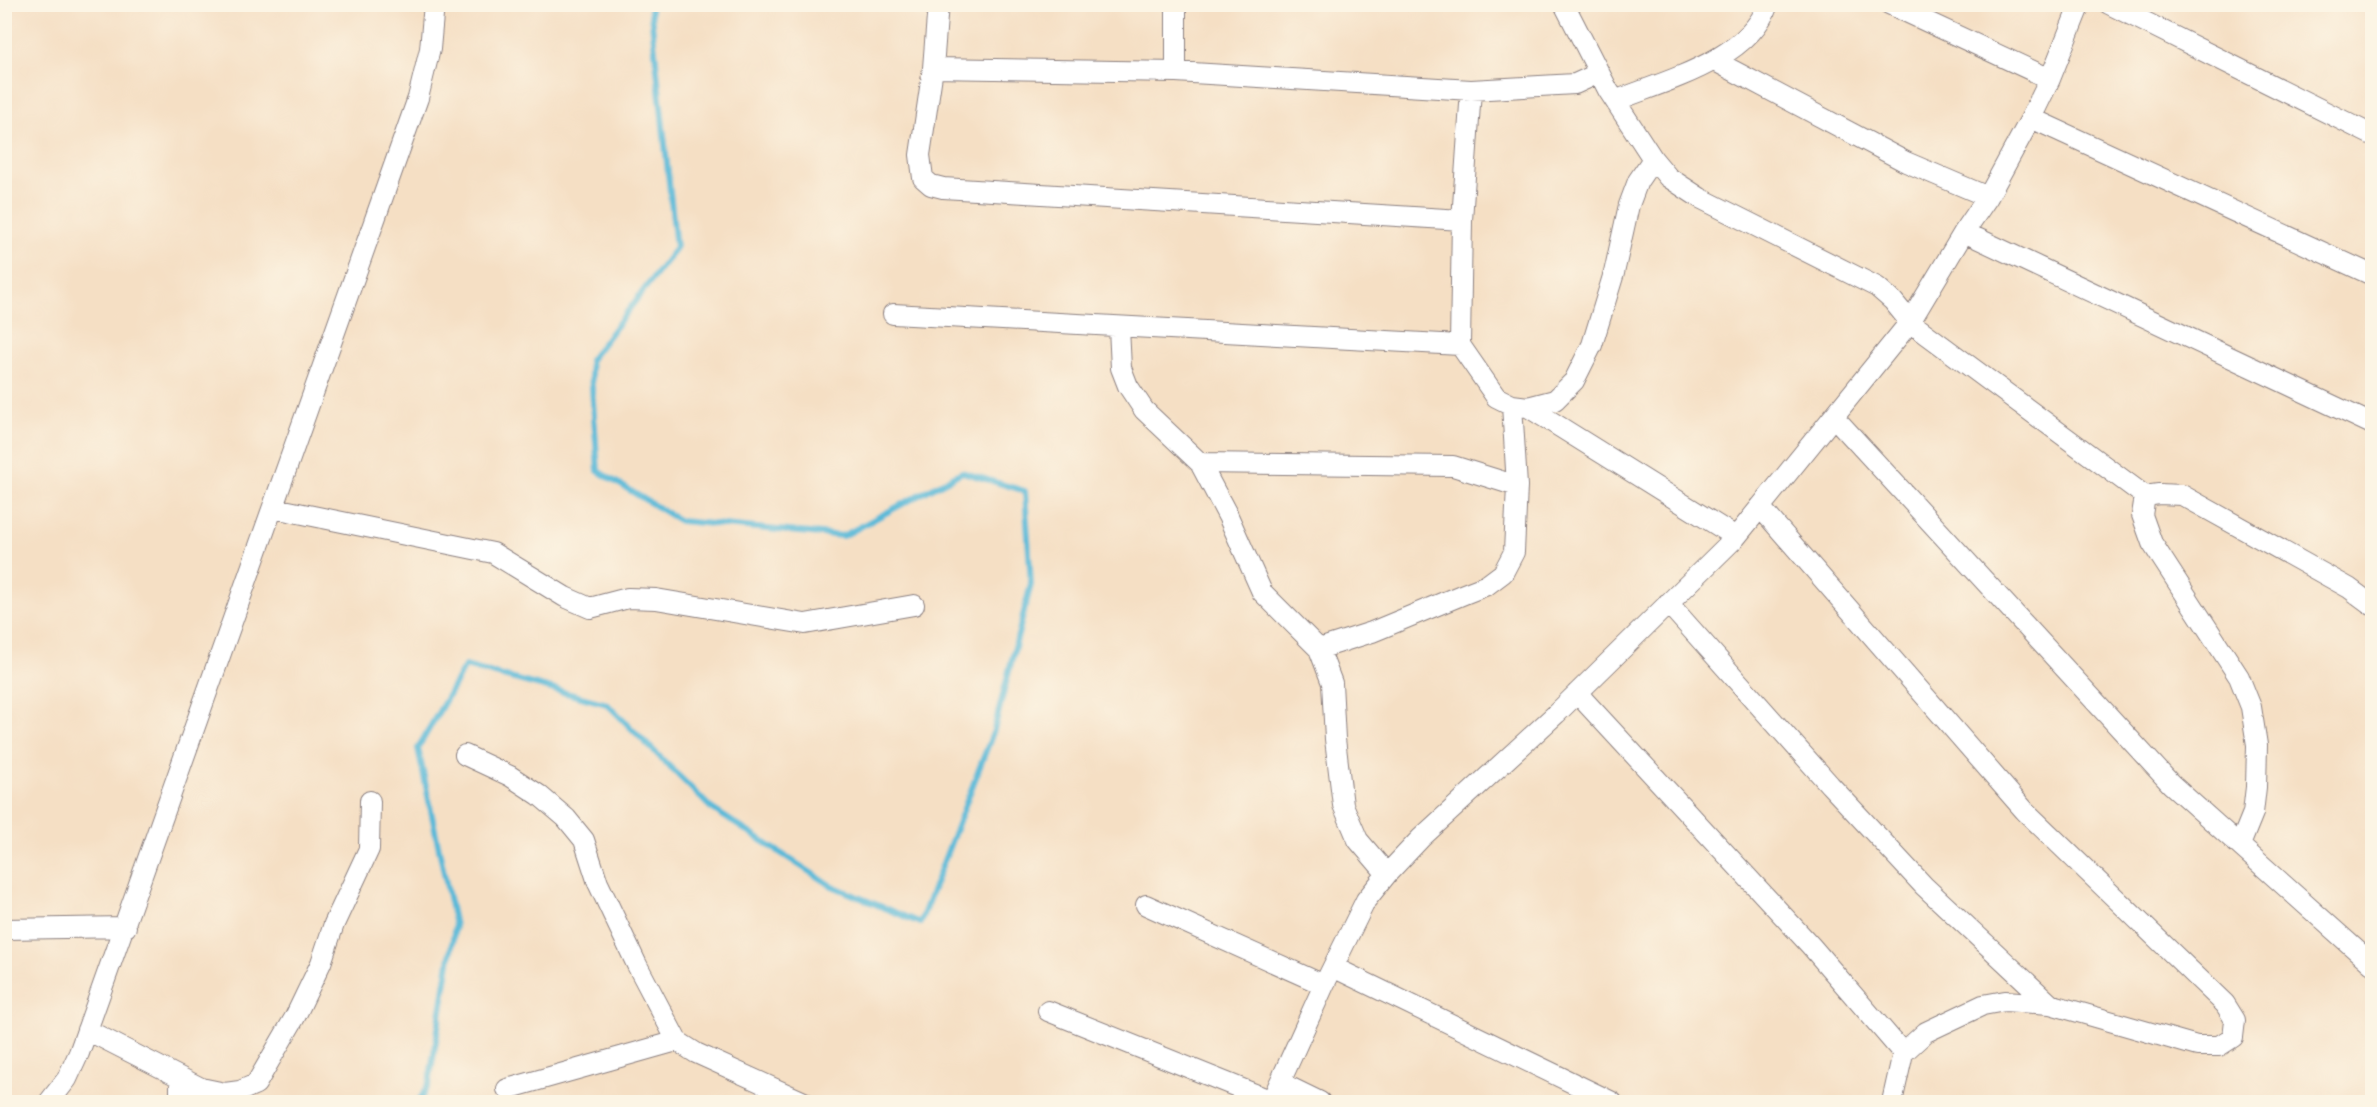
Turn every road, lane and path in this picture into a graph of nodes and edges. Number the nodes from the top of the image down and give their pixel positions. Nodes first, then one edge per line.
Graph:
1 (434, 4) edge
2 (938, 4) edge
3 (1176, 4) edge
4 (1564, 4) edge
5 (1768, 4) edge
6 (1889, 4) edge
7 (2080, 4) edge
8 (2109, 4) edge
9 (1715, 61) junction
10 (933, 68) junction
11 (1176, 72) junction
12 (1599, 73) junction
13 (2050, 79) junction
14 (1471, 90) junction
15 (1615, 101) junction
16 (2031, 118) junction
17 (2373, 135) edge
18 (1653, 159) junction
19 (1988, 197) junction
20 (1462, 220) junction
21 (1964, 232) junction
22 (2373, 275) edge
23 (893, 314) dead end
24 (1910, 322) junction
25 (1119, 328) junction
26 (1460, 345) junction
27 (1520, 406) junction
28 (1834, 417) junction
29 (2373, 424) edge
30 (1200, 463) junction
31 (1517, 486) junction
32 (2145, 496) junction
33 (1760, 507) junction
34 (274, 508) junction
35 (1736, 537) junction
36 (1668, 603) junction
37 (914, 605) dead end
38 (2373, 606) edge
39 (1318, 649) junction
40 (1577, 693) junction
41 (465, 755) dead end
42 (370, 801) dead end
43 (2240, 845) junction
44 (1387, 874) junction
45 (1146, 905) dead end
46 (126, 927) junction
47 (4, 929) edge
48 (2373, 964) edge
49 (1333, 967) junction
50 (1324, 985) junction
51 (2050, 1004) junction
52 (1048, 1011) dead end
53 (87, 1030) junction
54 (677, 1041) junction
55 (1903, 1053) junction
56 (180, 1079) junction
57 (507, 1089) dead end
58 (1275, 1096) edge
59 (49, 1102) edge
60 (180, 1102) edge
61 (804, 1102) edge
62 (1320, 1102) edge
63 (1612, 1102) edge
64 (1892, 1102) edge

1 - 34 street
2 - 10 street
3 - 11 street
4 - 12 street
5 - 9 street
6 - 13 street
7 - 13 street
8 - 17 street
9 - 15 street
9 - 19 street
10 - 11 street
10 - 20 street
11 - 14 street
12 - 14 street
12 - 15 street
13 - 16 street
14 - 20 street
15 - 18 street
16 - 19 street
16 - 22 street
18 - 24 street
18 - 27 street
19 - 21 street
20 - 26 street
21 - 24 street
21 - 29 street
23 - 25 street
24 - 28 street
24 - 32 street
25 - 26 street
25 - 30 street
26 - 27 street
27 - 31 street
27 - 35 street
28 - 33 street
28 - 43 street
30 - 31 street
30 - 39 street
31 - 39 street
32 - 38 street
32 - 43 street
33 - 35 street
33 - 51 street
34 - 37 street
34 - 46 street
35 - 36 street
36 - 40 street
36 - 51 street
39 - 44 street
40 - 44 street
40 - 55 street
41 - 54 street
42 - 56 street
43 - 48 street
44 - 49 street
45 - 50 street
46 - 47 street
46 - 53 street
49 - 50 street
49 - 63 street
50 - 58 street
51 - 55 street
52 - 58 street
53 - 56 street
53 - 59 street
54 - 57 street
54 - 61 street
55 - 64 street
56 - 60 street
58 - 62 street

